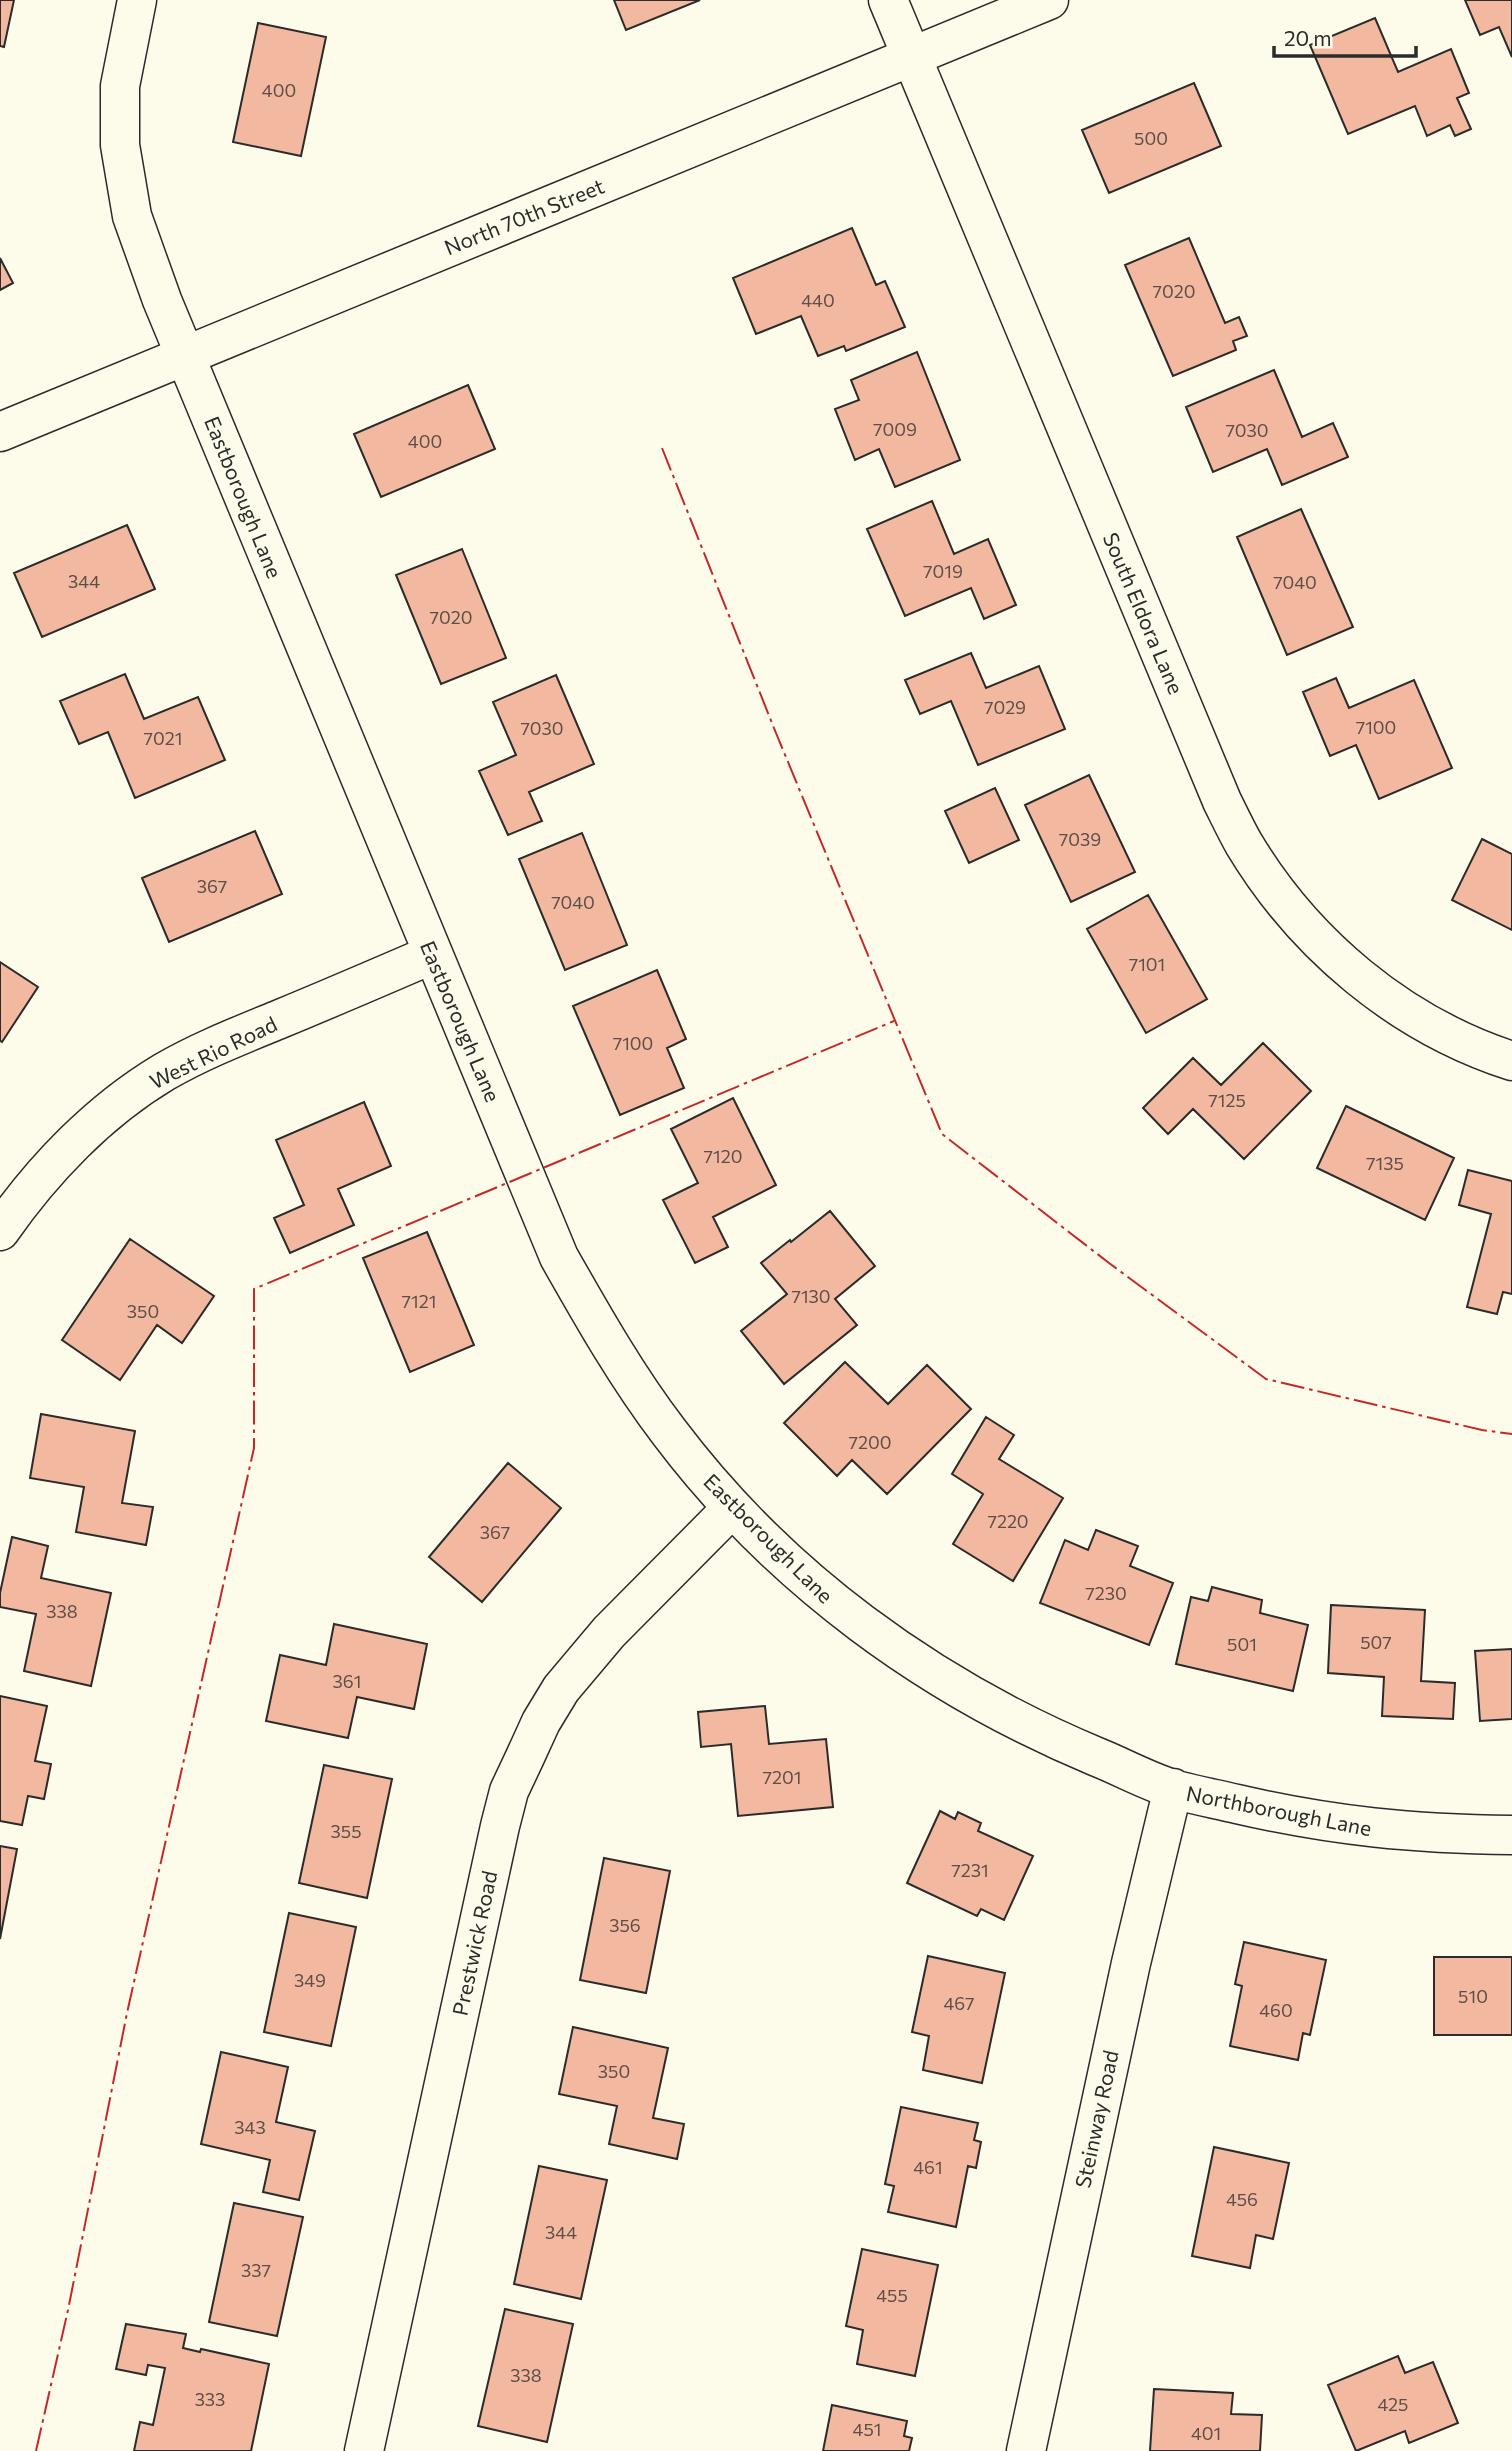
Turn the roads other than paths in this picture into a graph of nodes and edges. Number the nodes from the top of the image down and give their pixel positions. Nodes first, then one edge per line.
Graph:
1 (137, 0) edge
2 (888, 0) edge
3 (1049, 0) edge
4 (911, 57) junction
5 (185, 356) junction
6 (0, 432) edge
7 (433, 954) junction
8 (1512, 1061) edge
9 (0, 1231) edge
10 (732, 1508) junction
11 (1172, 1788) junction
12 (1512, 1835) edge
13 (364, 2451) edge
14 (1026, 2451) edge

1 - 5 street, Eastborough Lane
2 - 4 street, South Eldora Lane
3 - 4 street, North 70th Street
4 - 5 street, North 70th Street
4 - 8 street, South Eldora Lane
5 - 6 street, North 70th Street
5 - 7 street, Eastborough Lane
7 - 9 street, West Rio Road
7 - 10 street, Eastborough Lane
10 - 11 street, Eastborough Lane
10 - 13 street, Prestwick Road
11 - 12 street, Northborough Lane
11 - 14 street, Steinway Road

